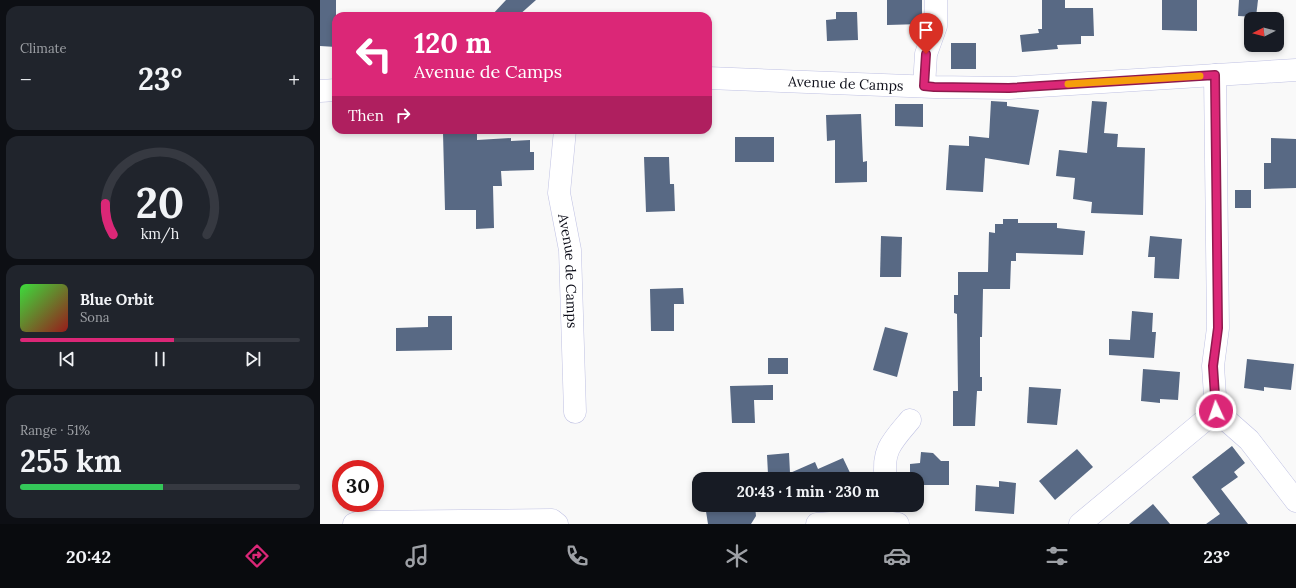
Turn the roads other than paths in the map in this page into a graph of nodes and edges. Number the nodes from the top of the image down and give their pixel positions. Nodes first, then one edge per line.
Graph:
1 (936, 0) edge
2 (1296, 70) edge
3 (1215, 75) junction
4 (712, 78) edge
5 (924, 86) junction
6 (332, 90) edge
7 (320, 91) edge
8 (565, 134) edge
9 (1216, 411) junction
10 (575, 412) dead end
11 (910, 420) dead end
12 (885, 472) edge
13 (1296, 502) edge
14 (894, 517) edge
15 (354, 524) edge
16 (557, 524) edge
17 (817, 524) edge
18 (1080, 524) edge

1 - 5 street
2 - 3 street, Avenue de Camps
3 - 5 street, Avenue de Camps
3 - 9 street
4 - 5 street, Avenue de Camps
6 - 7 street
8 - 10 street, Avenue de Camps
9 - 13 street
9 - 18 street
11 - 12 street
14 - 17 street
15 - 16 street

